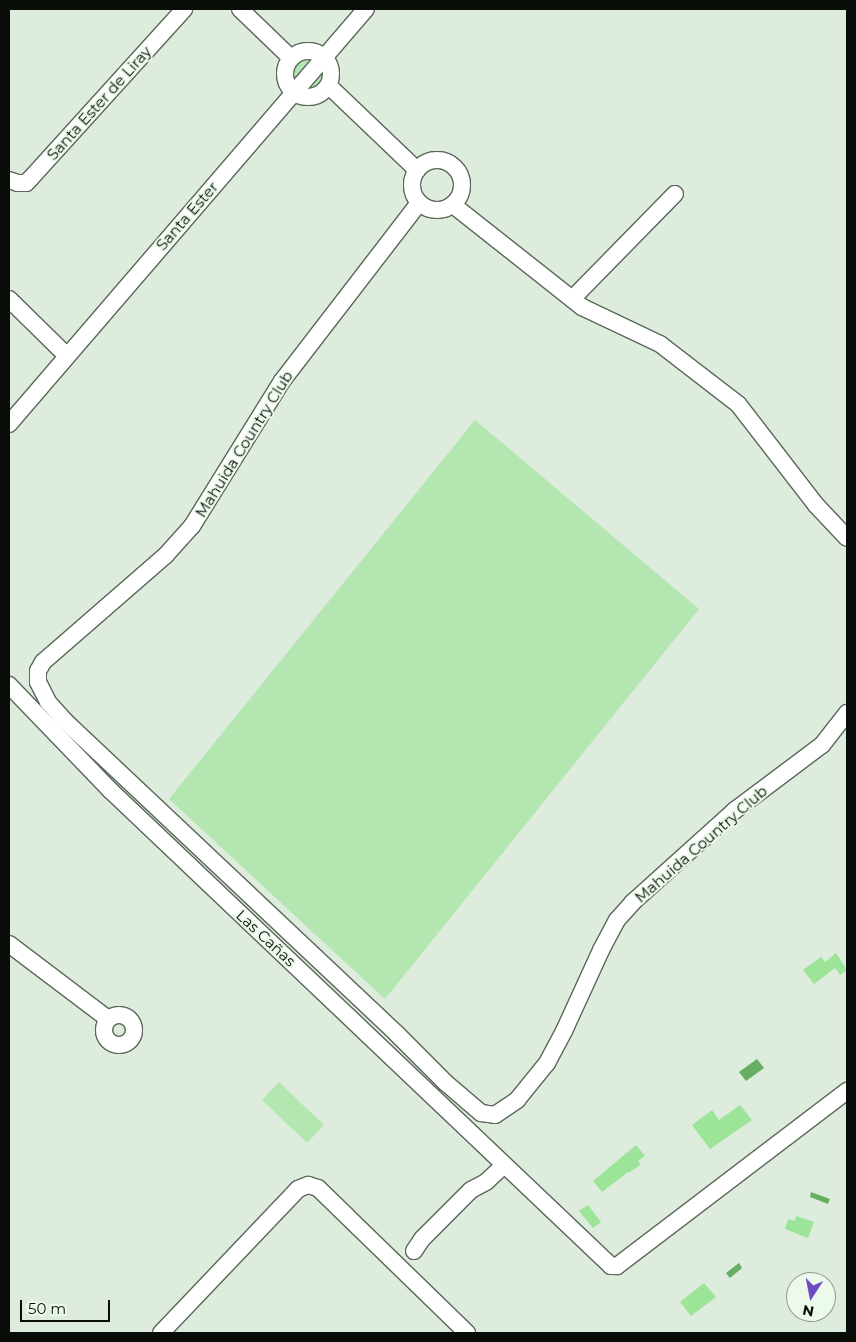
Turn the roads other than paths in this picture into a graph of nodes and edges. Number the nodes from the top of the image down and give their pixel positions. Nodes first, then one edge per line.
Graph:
1 (184, 9) edge
2 (240, 9) edge
3 (366, 9) edge
4 (325, 57) junction
5 (290, 58) junction
6 (328, 86) junction
7 (294, 93) junction
8 (417, 170) junction
9 (9, 180) edge
10 (675, 194) dead end
11 (419, 203) junction
12 (453, 205) junction
13 (9, 299) edge
14 (572, 299) junction
15 (67, 356) junction
16 (9, 424) edge
17 (847, 538) edge
18 (9, 685) edge
19 (847, 713) edge
20 (9, 944) edge
21 (108, 1019) dead end
22 (847, 1091) edge
23 (504, 1165) junction
24 (398, 1266) junction
25 (161, 1333) edge
26 (467, 1333) edge

1 - 9 street, Santa Ester de Liray
2 - 5 street
3 - 4 street, Santa Ester
4 - 5 street
4 - 6 street
4 - 7 street, Santa Ester
5 - 7 street
6 - 7 street
6 - 8 street
7 - 15 street, Santa Ester
8 - 11 street
8 - 12 street
10 - 14 street
11 - 12 street
11 - 19 street, Mahuida Country Club
12 - 14 street
13 - 15 street
14 - 17 street
15 - 16 street, Santa Ester
18 - 23 street, Las Cañas
20 - 21 street
22 - 23 street, Las Cañas
23 - 24 street
24 - 25 street
24 - 26 street

